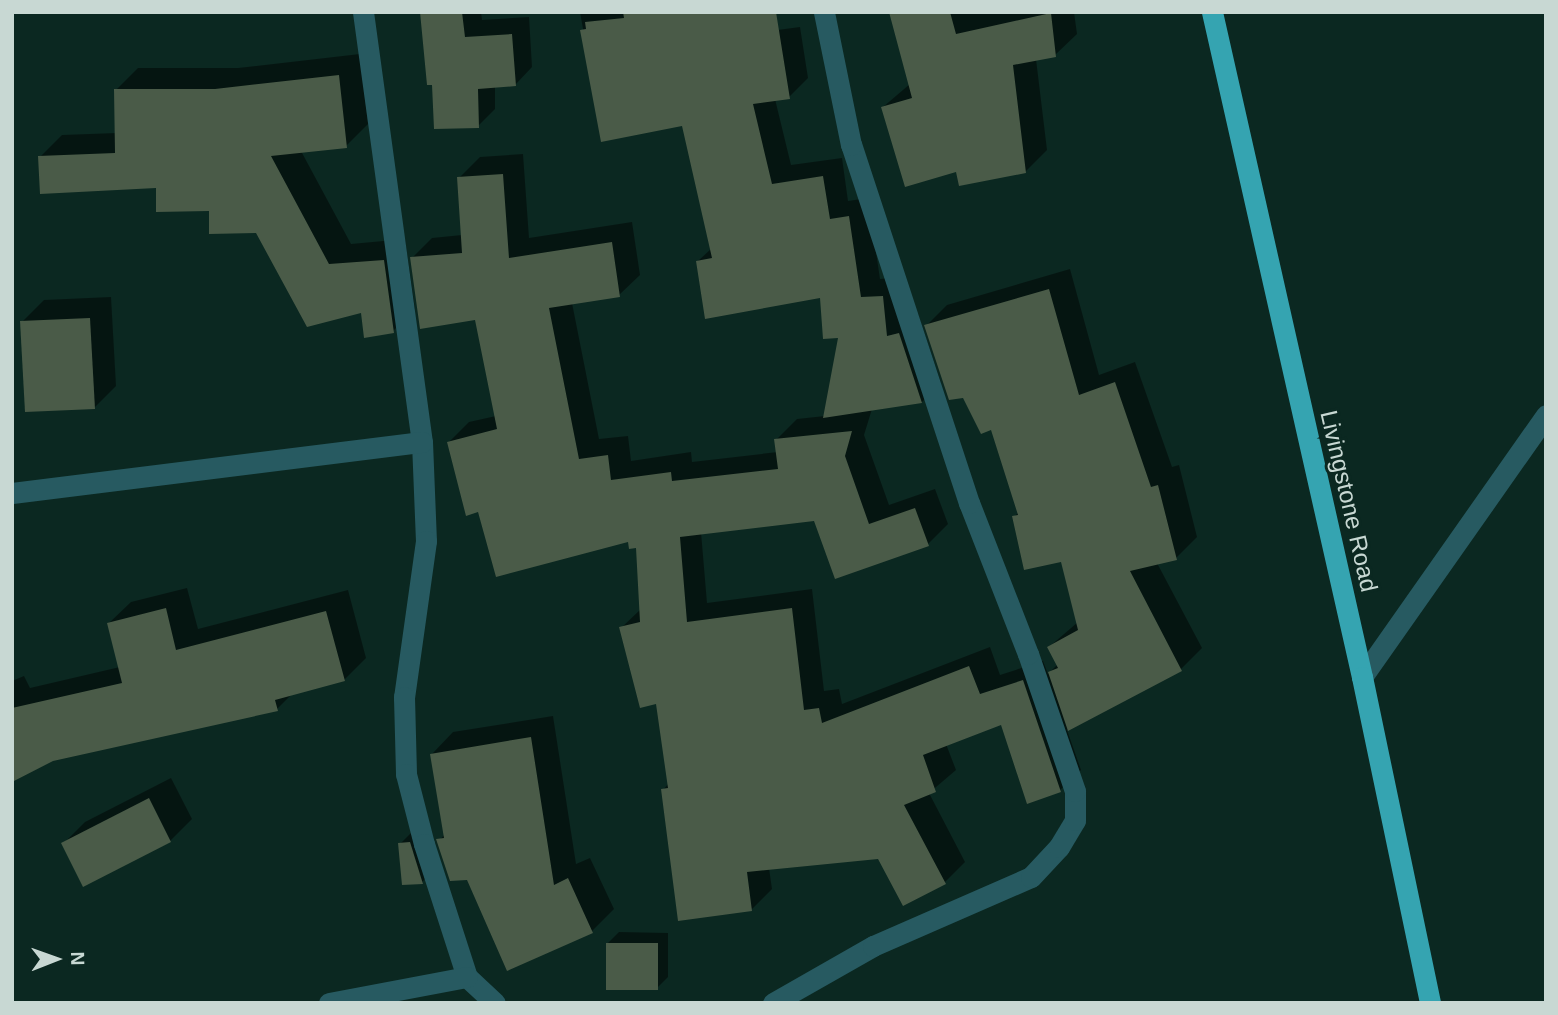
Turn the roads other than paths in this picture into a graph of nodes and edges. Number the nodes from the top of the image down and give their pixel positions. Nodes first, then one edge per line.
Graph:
1 (363, 12) edge
2 (824, 12) edge
3 (1212, 12) edge
4 (1546, 415) edge
5 (422, 442) junction
6 (12, 493) edge
7 (1362, 677) junction
8 (467, 977) junction
9 (329, 1003) edge
10 (495, 1003) edge
11 (773, 1003) edge
12 (1430, 1003) edge

1 - 5 street
2 - 11 street
3 - 7 highway, Livingstone Road
4 - 7 street
5 - 6 street
5 - 8 street
7 - 12 highway, Livingstone Road
8 - 9 street
8 - 10 street

